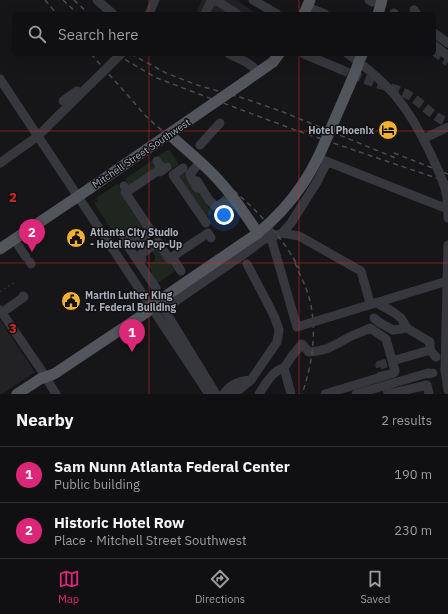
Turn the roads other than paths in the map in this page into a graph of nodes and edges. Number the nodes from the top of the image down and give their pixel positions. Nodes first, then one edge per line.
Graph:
1 (97, 0) edge
2 (155, 0) edge
3 (253, 0) edge
4 (374, 1) edge
5 (307, 7) edge
6 (111, 12) edge
7 (150, 12) edge
8 (206, 12) edge
9 (234, 12) edge
10 (274, 12) edge
11 (320, 12) edge
12 (377, 12) edge
13 (436, 34) edge
14 (448, 43) edge
15 (436, 47) edge
16 (447, 54) edge
17 (119, 56) edge
18 (278, 56) edge
19 (309, 56) edge
20 (360, 58) edge
21 (238, 59) edge
22 (340, 69) tunnel mouth
23 (258, 73) junction
24 (0, 79) edge
25 (77, 91) dead end
26 (63, 101) dead end
27 (220, 123) dead end
28 (448, 127) edge
29 (169, 134) junction
30 (38, 136) junction
31 (424, 139) junction
32 (200, 145) dead end
33 (155, 158) dead end
34 (322, 161) junction
35 (200, 162) junction
36 (0, 163) edge
37 (183, 168) dead end
38 (163, 170) junction
39 (173, 175) junction
40 (197, 180) dead end
41 (78, 197) junction
42 (206, 201) dead end
43 (232, 201) junction
44 (448, 209) edge
45 (219, 215) dead end
46 (448, 218) edge
47 (267, 224) dead end
48 (258, 232) junction
49 (282, 233) junction
50 (122, 234) dead end
51 (18, 245) dead end
52 (448, 245) edge
53 (0, 249) edge
54 (134, 251) junction
55 (172, 257) junction
56 (29, 261) dead end
57 (246, 264) dead end
58 (181, 271) dead end
59 (447, 281) junction
60 (156, 288) dead end
61 (23, 296) dead end
62 (148, 302) junction
63 (4, 309) edge
64 (374, 318) dead end
65 (407, 328) junction
66 (399, 359) tunnel mouth
67 (284, 368) junction
68 (432, 372) dead end
69 (46, 377) junction
70 (251, 380) junction
71 (372, 388) edge
72 (428, 389) edge
73 (448, 390) edge
74 (17, 394) edge
75 (56, 394) edge
76 (209, 394) edge
77 (216, 394) edge
78 (224, 394) edge
79 (234, 394) edge
80 (259, 394) edge
81 (291, 394) edge
82 (325, 394) edge
83 (356, 394) edge
84 (389, 394) edge

1 - 6 street
2 - 7 street
3 - 10 street
4 - 12 main road, bridge
5 - 11 street
8 - 9 street
13 - 14 street
15 - 16 street
17 - 30 street, bridge
18 - 23 main road, Mitchell Street Southwest
19 - 22 street
20 - 31 street, bridge
20 - 34 main road, bridge
21 - 23 street
23 - 29 main road, Mitchell Street Southwest, bridge
24 - 30 street
25 - 26 street
27 - 32 street
28 - 31 street
29 - 35 main road, bridge
29 - 41 main road, Mitchell Street Southwest, bridge
30 - 36 street
30 - 41 street
31 - 44 street, bridge
33 - 38 street
34 - 44 street
34 - 48 main road, bridge
34 - 49 street
35 - 42 street
35 - 43 main road, bridge
37 - 39 street
38 - 39 street
38 - 54 street
39 - 55 street
40 - 43 street
41 - 53 main road, Mitchell Street Southwest
41 - 62 street
43 - 45 street
43 - 48 main road, bridge
44 - 46 street, bridge
47 - 59 street, bridge
48 - 62 main road
49 - 65 street
49 - 77 street
50 - 54 street
51 - 56 street
52 - 59 street, bridge
54 - 55 street
54 - 60 street
55 - 58 street
57 - 70 street
59 - 73 street, bridge
61 - 63 street
62 - 69 main road
62 - 76 street
63 - 69 street
64 - 65 street
65 - 66 street
67 - 71 street
67 - 80 street
67 - 81 street
68 - 71 street
69 - 74 main road
69 - 75 street
70 - 78 street
70 - 79 street
71 - 82 street
71 - 83 street
72 - 84 street

